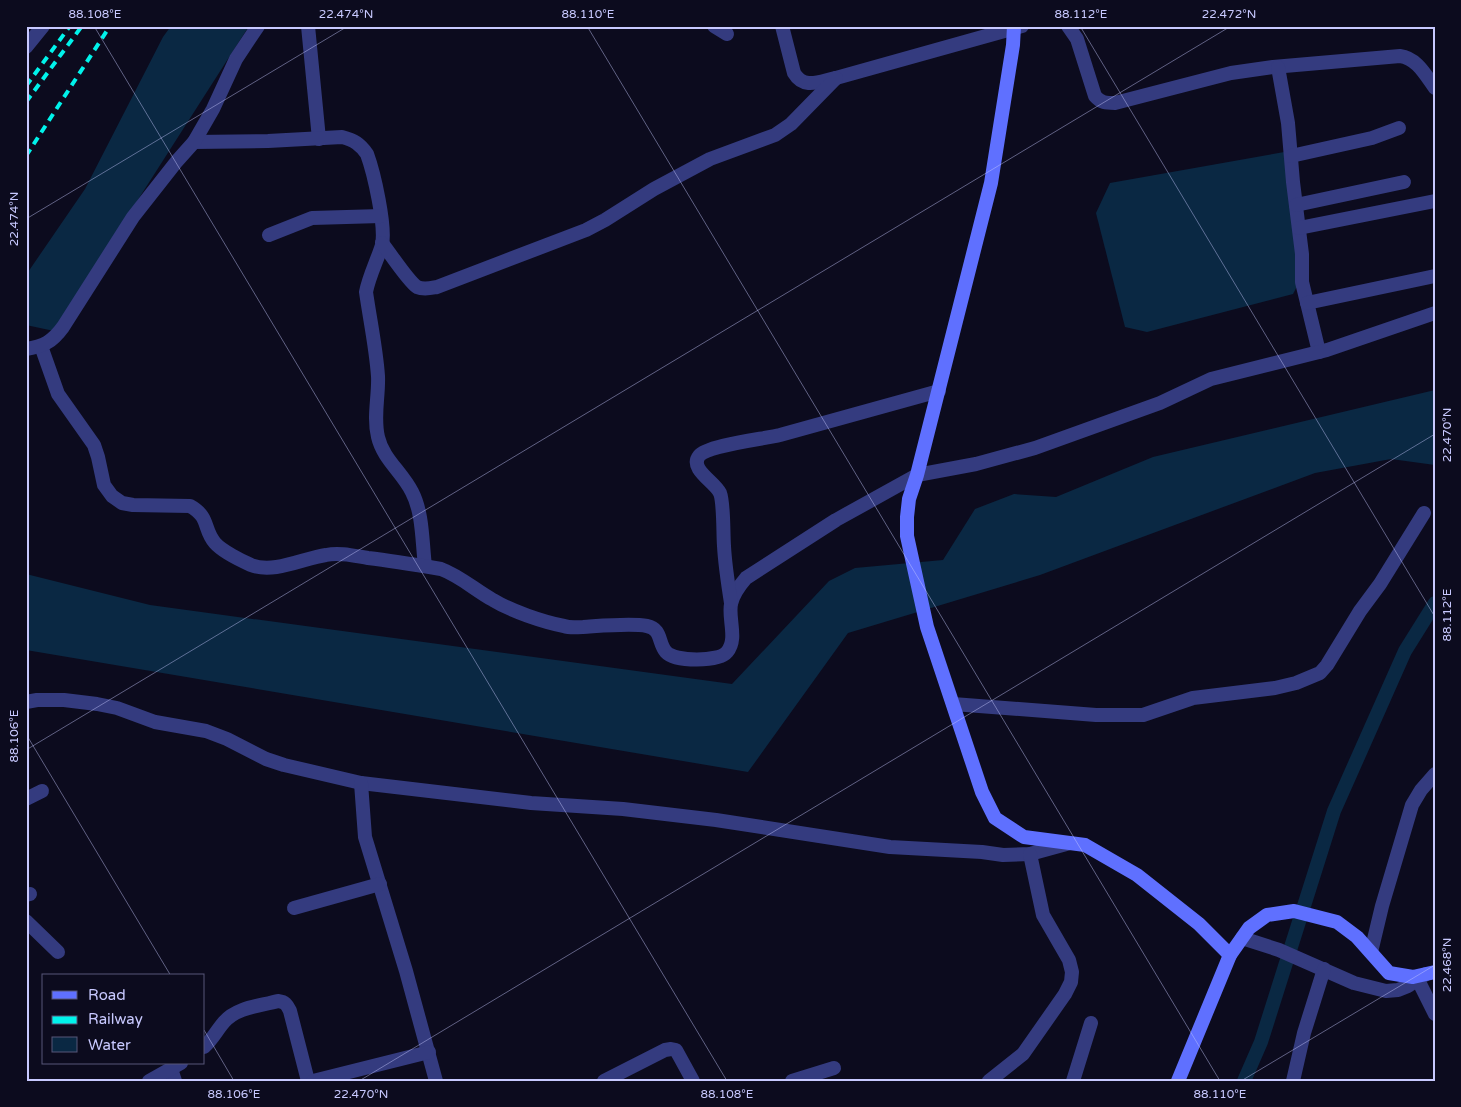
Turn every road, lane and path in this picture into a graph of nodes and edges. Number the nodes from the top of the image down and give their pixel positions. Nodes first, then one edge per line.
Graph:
1 (42, 26) edge
2 (258, 26) edge
3 (308, 26) edge
4 (714, 26) edge
5 (782, 26) edge
6 (1068, 26) edge
7 (1017, 27) edge
8 (727, 34) dead end
9 (26, 47) edge
10 (1278, 67) junction
11 (836, 78) junction
12 (1435, 88) edge
13 (1399, 128) dead end
14 (319, 139) junction
15 (194, 142) junction
16 (1291, 156) junction
17 (1404, 182) dead end
18 (1435, 201) edge
19 (1296, 205) junction
20 (381, 216) junction
21 (1299, 228) junction
22 (268, 235) dead end
23 (382, 243) junction
24 (1435, 276) edge
25 (1307, 304) junction
26 (1435, 313) edge
27 (41, 346) junction
28 (26, 349) edge
29 (1319, 352) junction
30 (939, 391) junction
31 (918, 475) junction
32 (1424, 513) dead end
33 (426, 566) junction
34 (731, 604) junction
35 (26, 702) edge
36 (953, 704) junction
37 (1435, 774) edge
38 (361, 783) junction
39 (42, 791) dead end
40 (26, 799) edge
41 (1070, 843) junction
42 (1030, 854) junction
43 (380, 884) junction
44 (294, 908) dead end
45 (26, 921) edge
46 (1242, 938) junction
47 (58, 952) dead end
48 (1371, 952) junction
49 (1230, 955) junction
50 (1324, 969) junction
51 (1426, 975) edge
52 (1435, 1014) edge
53 (1091, 1023) dead end
54 (205, 1046) edge
55 (429, 1052) junction
56 (834, 1068) dead end
57 (176, 1071) edge
58 (149, 1081) edge
59 (308, 1081) edge
60 (313, 1081) edge
61 (436, 1081) edge
62 (604, 1081) edge
63 (693, 1081) edge
64 (792, 1081) edge
65 (989, 1081) edge
66 (1073, 1081) edge
67 (1178, 1081) edge
68 (1292, 1081) edge

1 - 9 street
2 - 15 street
3 - 14 street
4 - 8 street
5 - 11 street
6 - 10 street
7 - 11 street
7 - 30 main road
10 - 12 street
10 - 16 street
11 - 23 street
13 - 16 street
14 - 15 street
14 - 20 street
15 - 27 street
16 - 19 street
17 - 19 street
18 - 21 street
19 - 21 street
20 - 22 street
20 - 23 street
21 - 25 street
23 - 33 street
24 - 25 street
25 - 29 street
26 - 29 street
27 - 28 street
27 - 33 street
29 - 31 street
30 - 31 main road
30 - 34 street
31 - 34 street
31 - 36 main road
32 - 36 street
33 - 34 street
35 - 38 street
36 - 41 main road
37 - 48 street
38 - 42 street
38 - 43 street
39 - 40 street
41 - 42 street
41 - 49 main road
42 - 65 street
43 - 44 street
43 - 55 street
45 - 47 street
46 - 48 main road
46 - 49 main road
46 - 50 street
48 - 51 main road
49 - 67 main road
50 - 51 street
50 - 68 street
51 - 52 street
53 - 66 street
54 - 59 street
55 - 60 street
55 - 61 street
56 - 64 street
57 - 58 street
62 - 63 street

